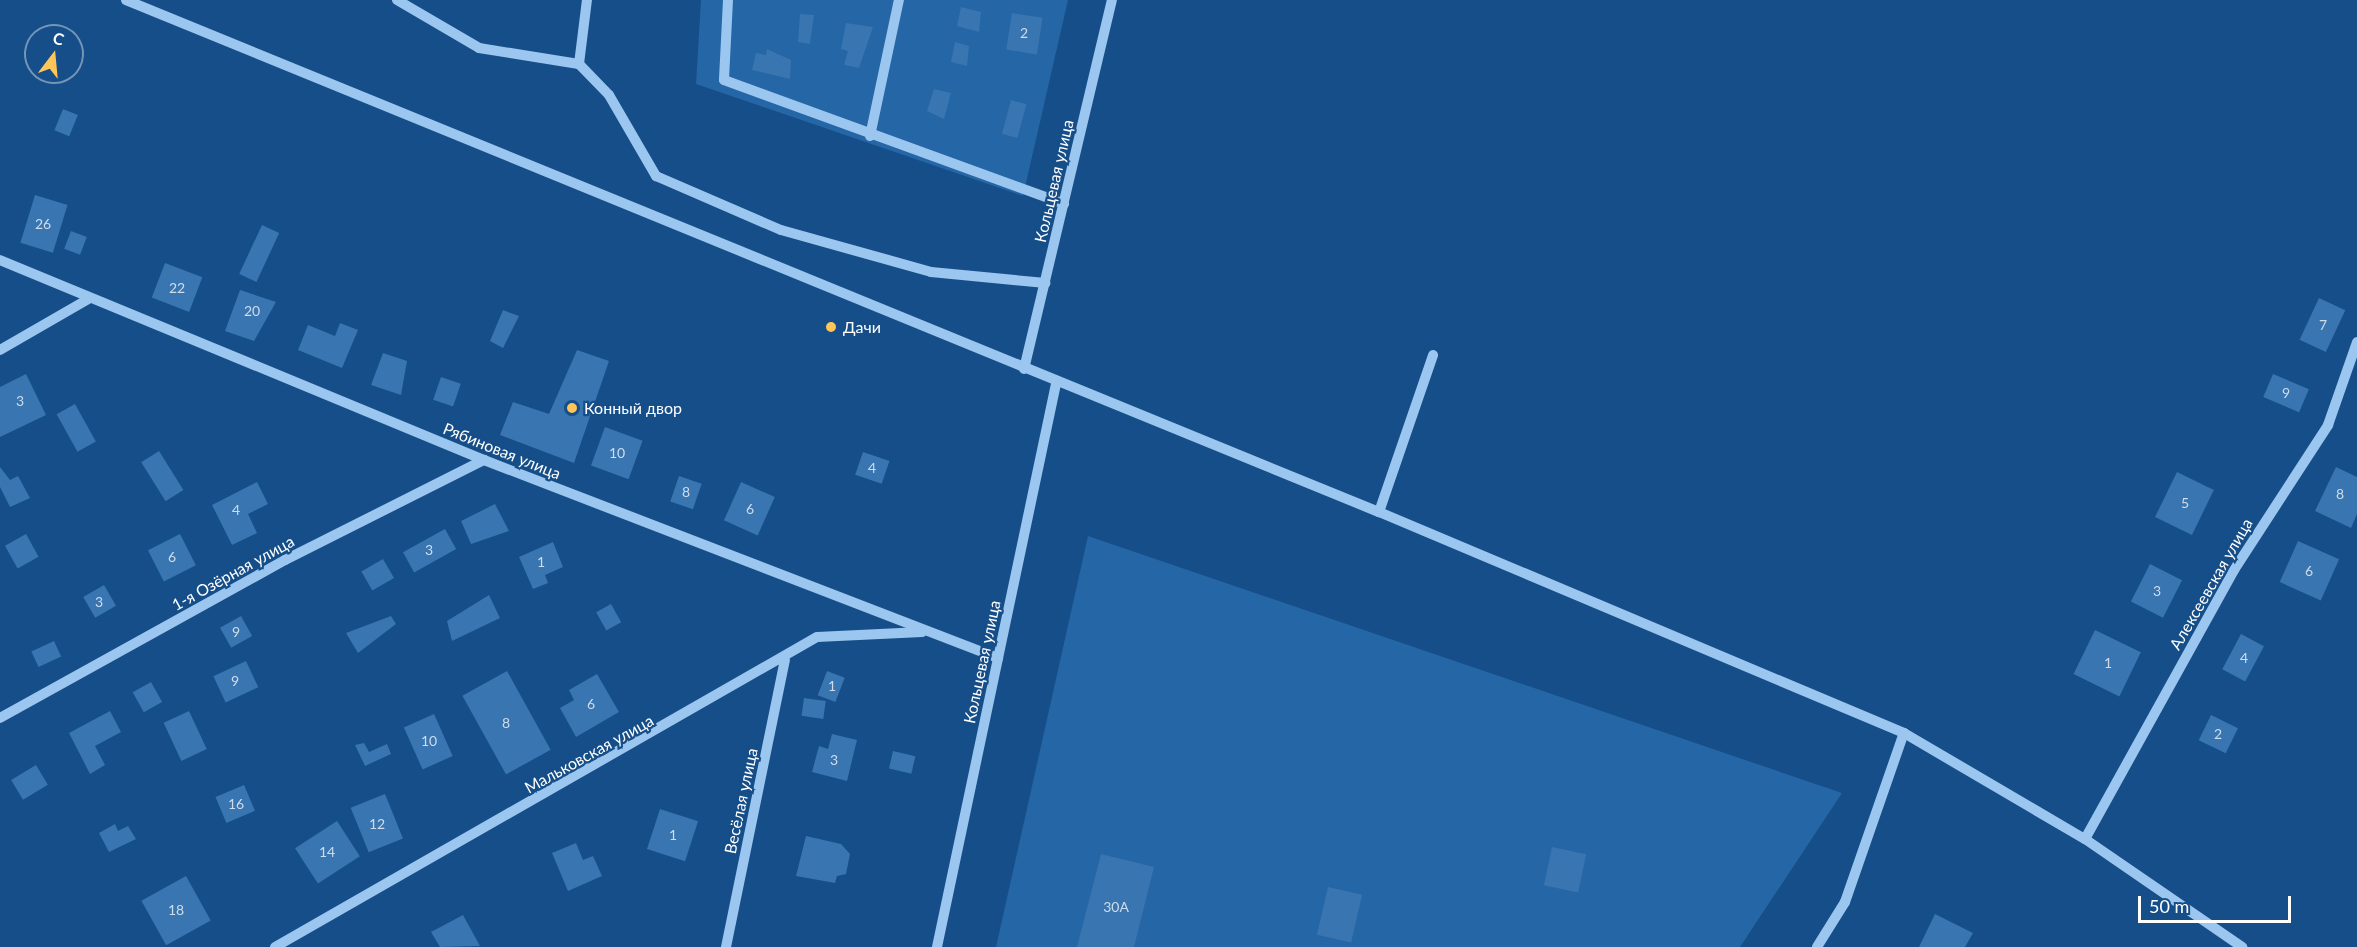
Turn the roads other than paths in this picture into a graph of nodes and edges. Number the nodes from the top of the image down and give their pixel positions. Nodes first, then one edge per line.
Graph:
1 (126, 0) edge
2 (397, 0) edge
3 (587, 0) edge
4 (728, 0) edge
5 (899, 0) edge
6 (1112, 0) edge
7 (579, 64) junction
8 (870, 136) junction
9 (1064, 204) junction
10 (0, 260) edge
11 (1045, 283) junction
12 (90, 298) junction
13 (2357, 342) edge
14 (0, 350) edge
15 (1433, 356) dead end
16 (1024, 369) junction
17 (1056, 384) junction
18 (484, 460) junction
19 (1379, 512) junction
20 (929, 632) junction
21 (998, 658) junction
22 (785, 660) junction
23 (0, 718) edge
24 (1904, 733) junction
25 (2085, 839) junction
26 (275, 947) edge
27 (726, 947) edge
28 (937, 947) edge
29 (1817, 947) edge
30 (2242, 947) edge

1 - 16 street
2 - 7 street
3 - 7 street
4 - 8 street
5 - 8 street
6 - 9 street, Кольцевая улица
7 - 11 street
8 - 9 street
9 - 11 street, Кольцевая улица
10 - 12 street, Рябиновая улица
11 - 16 street, Кольцевая улица
12 - 14 street
12 - 18 street, Рябиновая улица
13 - 25 street, Алексеевская улица
15 - 19 street
16 - 17 street
17 - 19 street
17 - 21 street, Кольцевая улица
18 - 20 street, Рябиновая улица
18 - 23 street, 1-я Озёрная улица
19 - 24 street
20 - 21 street, Рябиновая улица
20 - 22 street, Мальковская улица
21 - 28 street, Кольцевая улица
22 - 26 street, Мальковская улица
22 - 27 street, Весёлая улица
24 - 25 street
24 - 29 street
25 - 30 street

